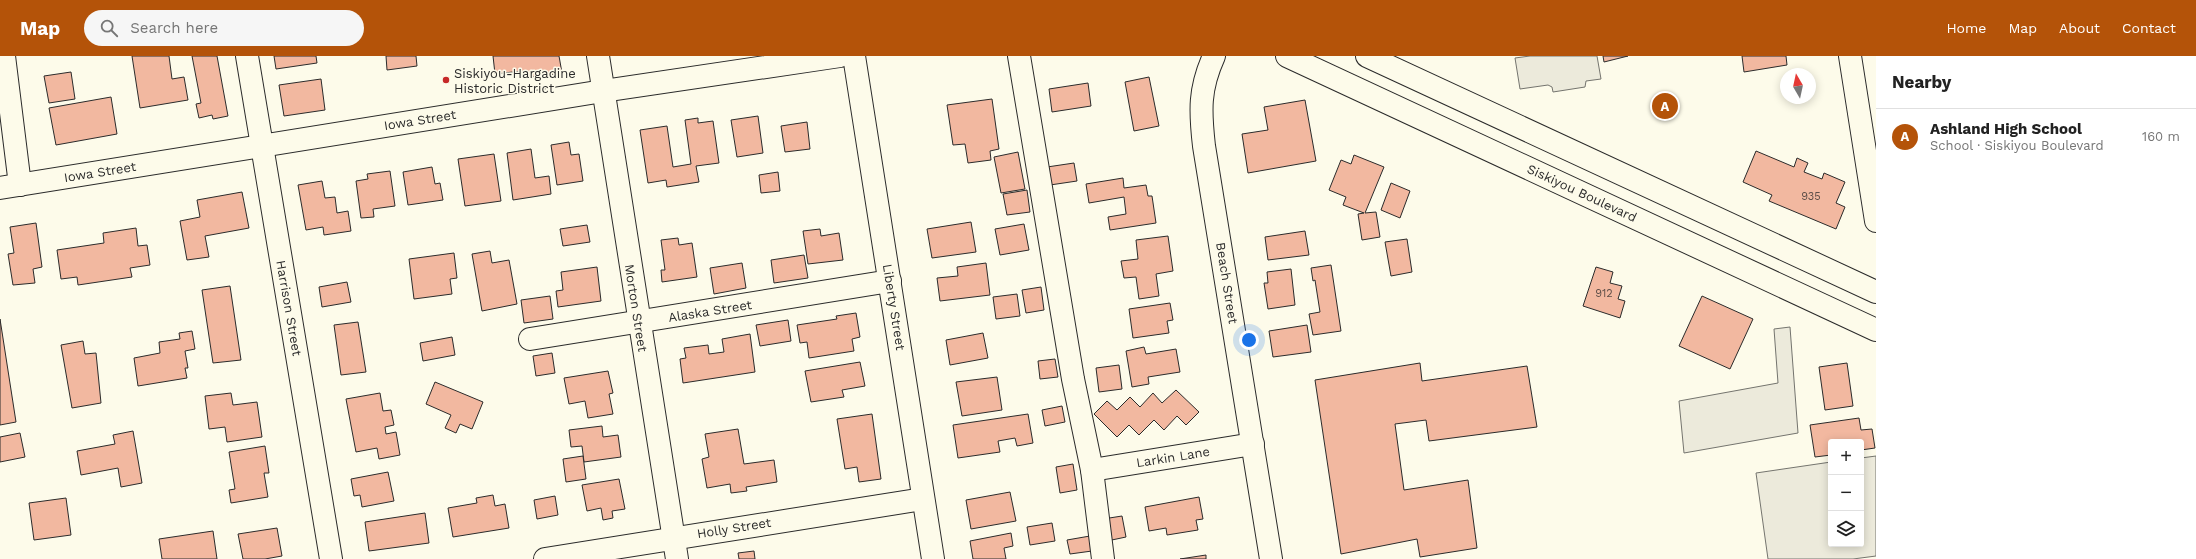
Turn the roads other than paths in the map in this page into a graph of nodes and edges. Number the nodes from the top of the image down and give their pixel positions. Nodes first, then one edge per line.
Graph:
1 (4, 56) edge
2 (247, 56) edge
3 (598, 56) edge
4 (840, 56) edge
5 (854, 56) edge
6 (1019, 56) edge
7 (1214, 56) edge
8 (1287, 56) edge
9 (1367, 56) edge
10 (1850, 56) edge
11 (603, 91) junction
12 (262, 145) junction
13 (10, 186) edge
14 (1876, 221) edge
15 (890, 281) junction
16 (1876, 292) edge
17 (638, 322) junction
18 (1876, 330) edge
19 (530, 339) dead end
20 (1253, 444) junction
21 (1092, 470) junction
22 (923, 499) junction
23 (674, 537) junction
24 (331, 559) edge
25 (545, 559) edge
26 (677, 559) edge
27 (933, 559) edge
28 (1103, 559) edge
29 (1272, 559) edge

1 - 13 street
2 - 12 street, Harrison Street
3 - 11 street, Morton Street
4 - 11 street, Iowa Street
5 - 15 street, Liberty Street
6 - 21 street
7 - 20 street, Beach Street
8 - 18 street, Siskiyou Boulevard
9 - 16 street
10 - 14 street
11 - 12 street, Iowa Street
11 - 17 street, Morton Street
12 - 13 street, Iowa Street
12 - 24 street, Harrison Street
15 - 17 street, Alaska Street
15 - 22 street, Liberty Street
17 - 19 street, Alaska Street
17 - 23 street, Morton Street
20 - 21 street, Larkin Lane
20 - 29 street, Beach Street
21 - 28 street
22 - 23 street, Holly Street
22 - 27 street, Liberty Street
23 - 25 street, Holly Street
23 - 26 street, Morton Street

